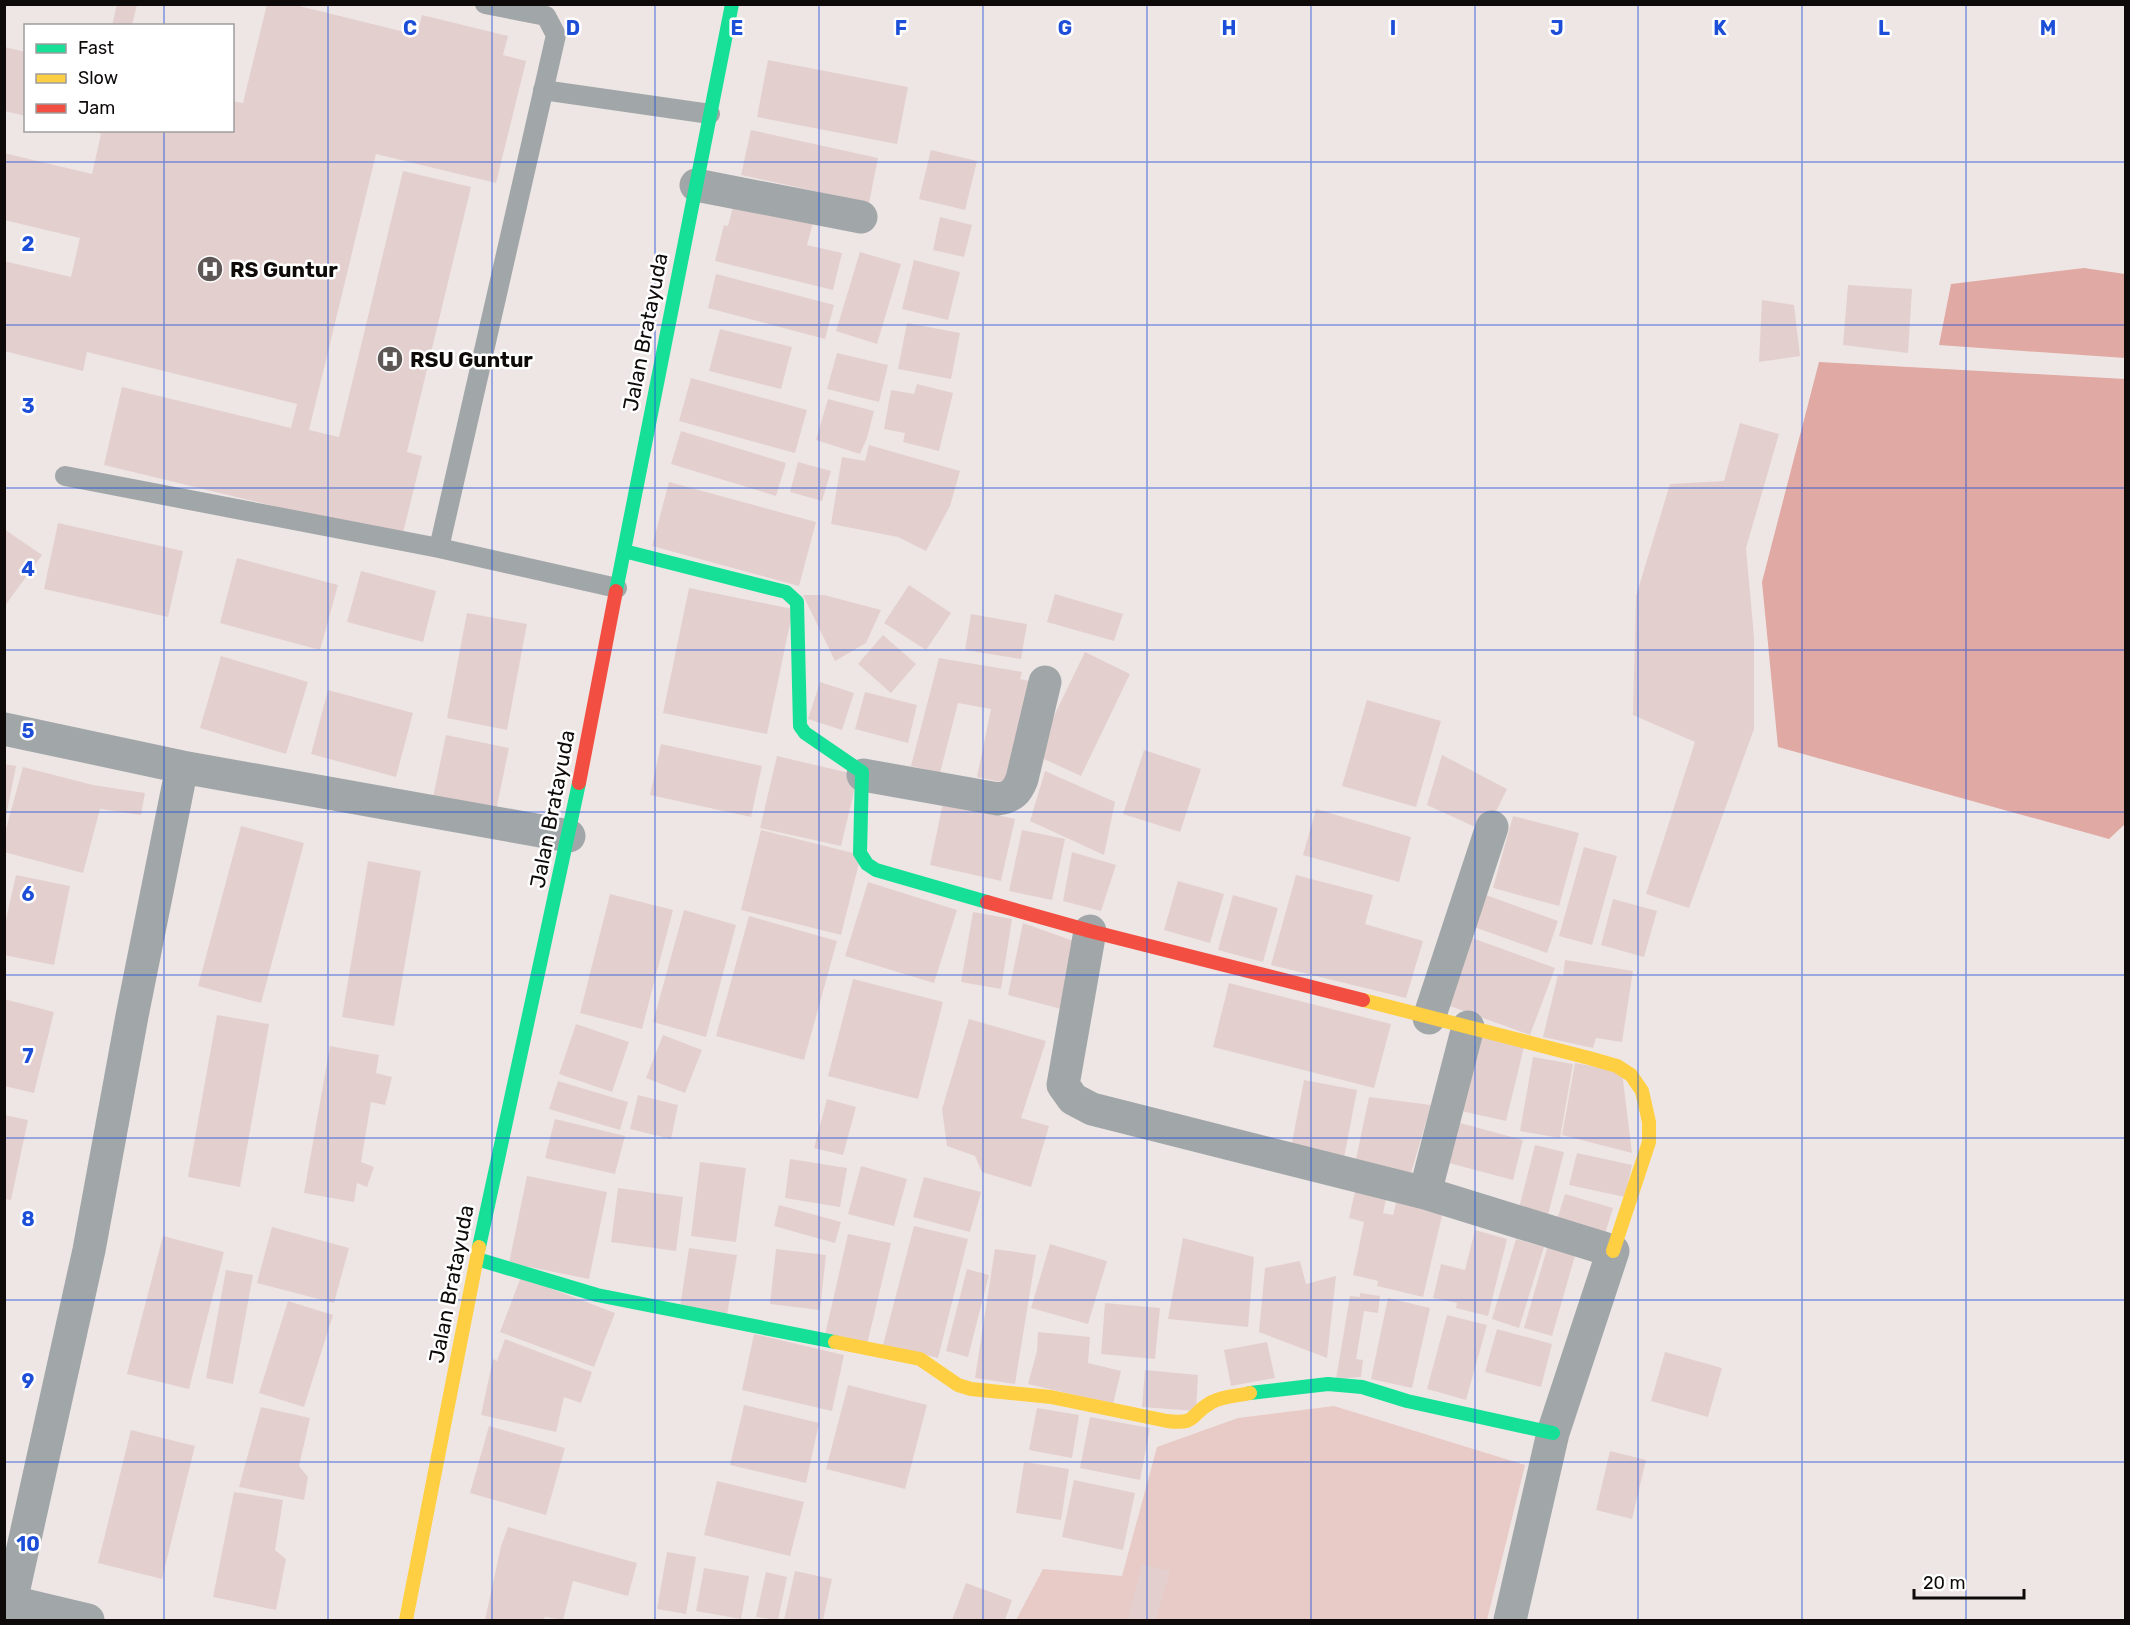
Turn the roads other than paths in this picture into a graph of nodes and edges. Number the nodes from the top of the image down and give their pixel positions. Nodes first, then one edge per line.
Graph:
1 (484, 4) edge
2 (732, 4) edge
3 (543, 90) junction
4 (710, 114) junction
5 (696, 185) junction
6 (861, 217) dead end
7 (65, 476) dead end
8 (439, 548) junction
9 (624, 551) junction
10 (616, 588) junction
11 (1045, 682) dead end
12 (4, 729) edge
13 (182, 767) junction
14 (863, 775) junction
15 (1492, 827) dead end
16 (569, 836) junction
17 (1090, 931) junction
18 (1429, 1018) junction
19 (1468, 1027) junction
20 (1425, 1193) junction
21 (1613, 1251) junction
22 (477, 1259) junction
23 (1553, 1432) junction
24 (8, 1607) edge
25 (88, 1620) edge
26 (406, 1620) edge
27 (1510, 1620) edge

1 - 3 lane
2 - 4 street, Jalan Bratayuda
3 - 4 lane
3 - 8 lane
4 - 5 street, Jalan Bratayuda
5 - 6 street
5 - 9 street, Jalan Bratayuda
7 - 8 lane
8 - 10 lane
9 - 10 street, Jalan Bratayuda
9 - 14 street
10 - 16 street, Jalan Bratayuda
11 - 14 street
12 - 13 street
13 - 16 street
13 - 24 street
14 - 17 street
15 - 18 street
16 - 22 street, Jalan Bratayuda
17 - 18 street
17 - 20 street
18 - 19 street
19 - 20 street
19 - 21 street
20 - 21 street
21 - 23 street
22 - 23 street
22 - 26 street, Jalan Bratayuda
23 - 27 street
24 - 25 street

